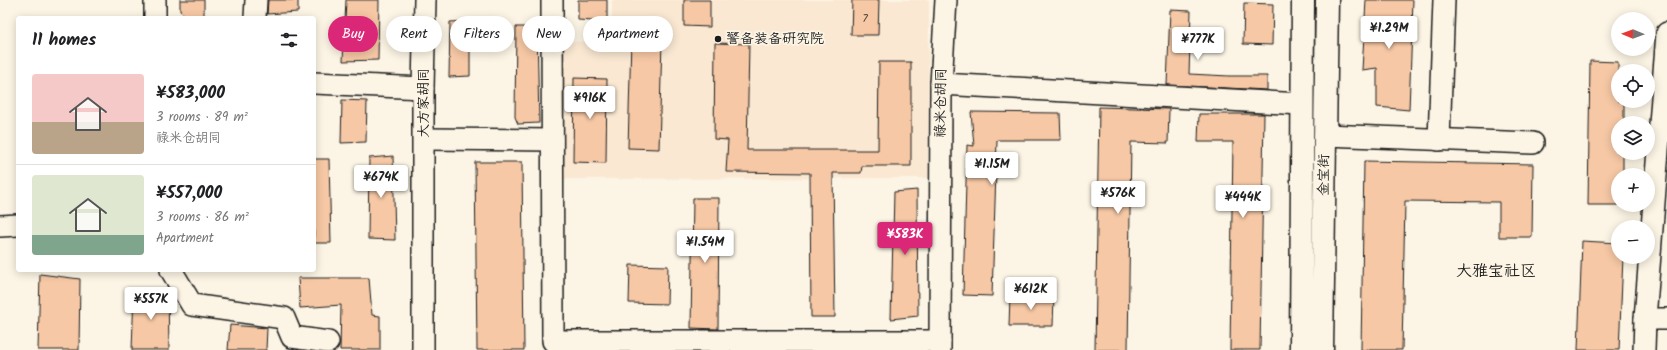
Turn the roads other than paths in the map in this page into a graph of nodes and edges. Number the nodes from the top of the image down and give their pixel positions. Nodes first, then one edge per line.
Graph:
1 (154, 0) edge
2 (256, 0) edge
3 (425, 0) edge
4 (552, 0) edge
5 (946, 0) edge
6 (1303, 0) edge
7 (1327, 0) edge
8 (1444, 0) edge
9 (155, 16) edge
10 (255, 16) edge
11 (1667, 33) edge
12 (316, 83) edge
13 (941, 84) junction
14 (423, 88) junction
15 (1302, 104) junction
16 (1325, 135) junction
17 (424, 139) junction
18 (552, 140) junction
19 (1439, 140) junction
20 (1533, 143) dead end
21 (16, 225) edge
22 (0, 226) edge
23 (172, 272) edge
24 (1645, 319) junction
25 (1667, 319) edge
26 (328, 342) dead end
27 (940, 345) edge
28 (423, 350) edge
29 (1301, 350) edge
30 (1322, 350) edge
31 (1644, 350) edge

1 - 9 street
2 - 10 street
3 - 14 street, 大方家胡同
4 - 18 street
5 - 13 street, 禄米仓胡同
6 - 15 main road, 金宝街
7 - 16 main road, 金宝街
8 - 19 street
11 - 24 street
12 - 14 street
13 - 15 street
13 - 27 street, 禄米仓胡同
14 - 17 street, 大方家胡同
15 - 29 main road, 金宝街
16 - 19 street
16 - 30 main road, 金宝街
17 - 18 street
17 - 28 street, 大方家胡同
18 - 27 street
19 - 20 street
21 - 22 street
23 - 26 street
24 - 25 street
24 - 31 street

